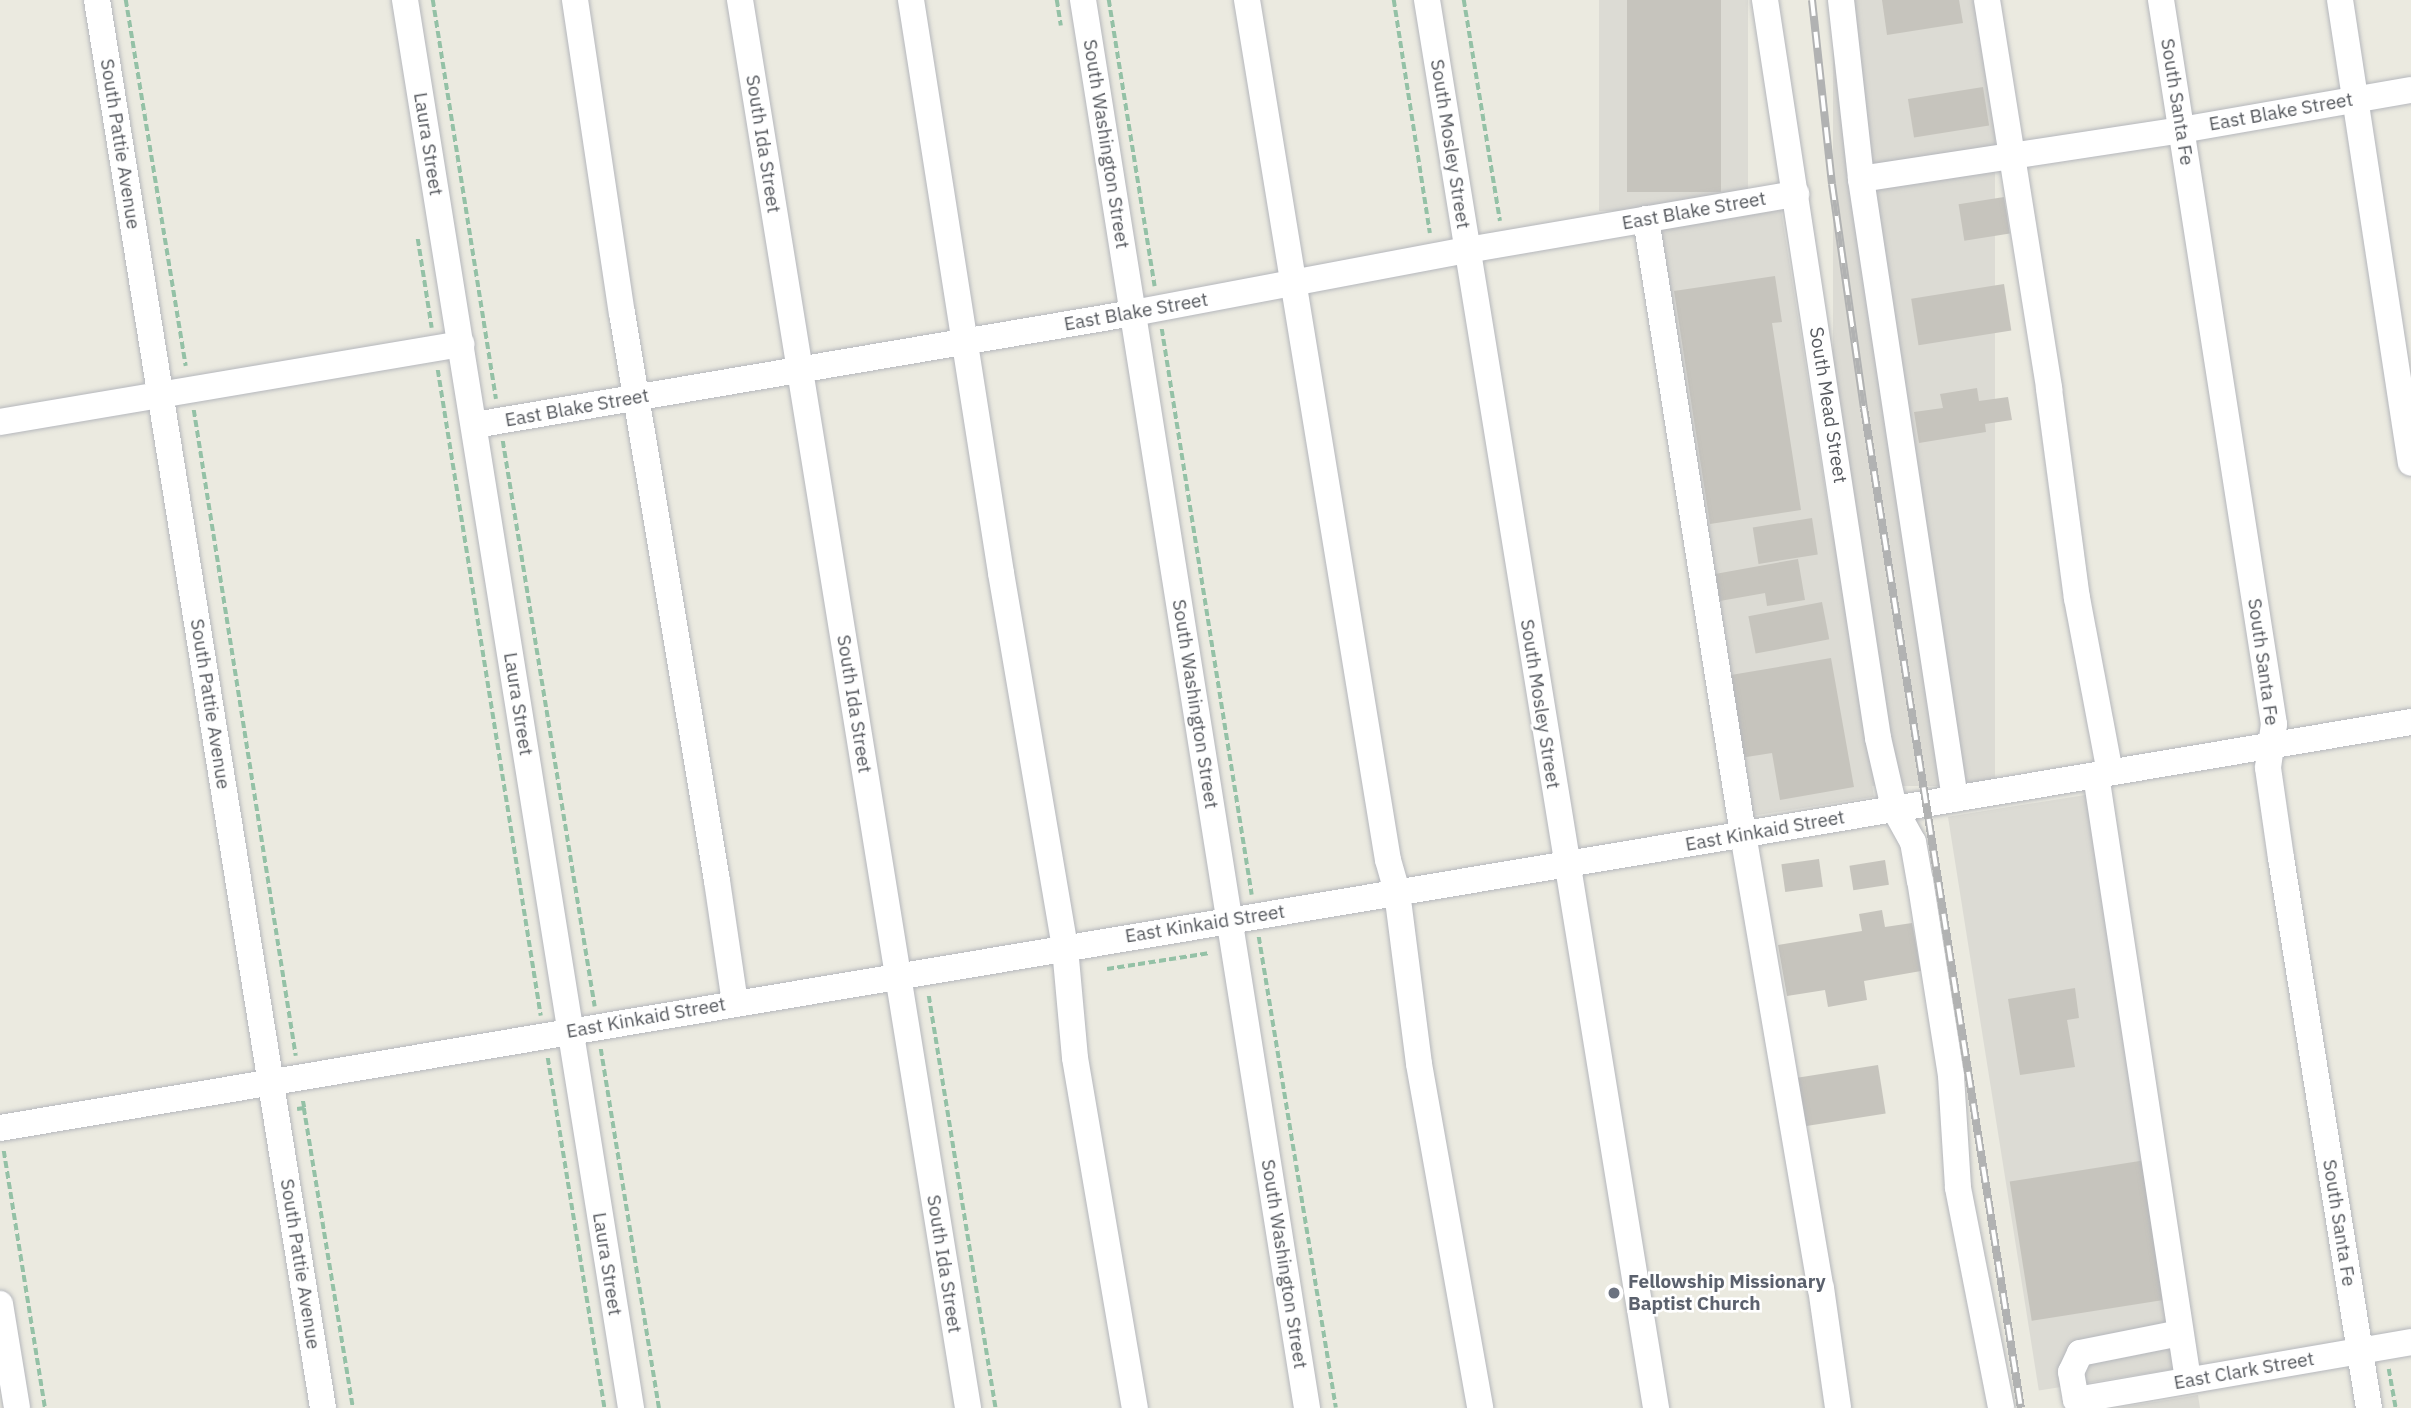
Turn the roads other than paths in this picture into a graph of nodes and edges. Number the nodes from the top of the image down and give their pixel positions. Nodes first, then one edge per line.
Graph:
1 (97, 0) edge
2 (405, 0) edge
3 (575, 0) edge
4 (740, 0) edge
5 (911, 0) edge
6 (1083, 0) edge
7 (1247, 0) edge
8 (1427, 0) edge
9 (1765, 0) edge
10 (1841, 0) edge
11 (1987, 0) edge
12 (2161, 0) edge
13 (2340, 0) edge
14 (2411, 90) edge
15 (2355, 100) junction
16 (2181, 130) junction
17 (2010, 156) junction
18 (1861, 179) junction
19 (1796, 194) junction
20 (1646, 219) junction
21 (1466, 250) junction
22 (1294, 283) junction
23 (1146, 311) junction
24 (965, 342) junction
25 (461, 344) junction
26 (800, 370) junction
27 (160, 395) junction
28 (638, 398) junction
29 (0, 422) edge
30 (487, 423) junction
31 (2411, 463) edge
32 (2411, 722) edge
33 (2271, 745) junction
34 (2103, 774) junction
35 (1955, 799) junction
36 (1894, 808) junction
37 (1743, 834) junction
38 (1566, 864) junction
39 (1397, 892) junction
40 (1229, 920) junction
41 (1065, 948) junction
42 (898, 975) junction
43 (734, 1003) junction
44 (556, 1034) junction
45 (270, 1082) junction
46 (0, 1128) edge
47 (0, 1304) edge
48 (2180, 1334) junction
49 (2411, 1342) edge
50 (2360, 1350) junction
51 (2188, 1380) junction
52 (17, 1408) edge
53 (323, 1408) edge
54 (631, 1408) edge
55 (968, 1408) edge
56 (1135, 1408) edge
57 (1307, 1408) edge
58 (1480, 1408) edge
59 (1656, 1408) edge
60 (1838, 1408) edge
61 (2001, 1408) edge
62 (2369, 1408) edge

1 - 27 street, South Pattie Avenue
2 - 25 street, Laura Street
3 - 28 street
4 - 26 street, South Ida Street
5 - 24 street
6 - 23 street, South Washington Street
7 - 22 street
8 - 21 street, South Mosley Street
9 - 19 street, South Mead Street
10 - 18 street
11 - 17 street
12 - 16 street, South Santa Fe
13 - 15 street
14 - 15 street, East Blake Street
15 - 16 street, East Blake Street
15 - 31 street
16 - 17 street, East Blake Street
16 - 33 street, South Santa Fe
17 - 18 street, East Blake Street
17 - 34 street
18 - 35 street
19 - 20 street, East Blake Street
19 - 36 street, South Mead Street
20 - 21 street, East Blake Street
20 - 37 street
21 - 22 street, East Blake Street
21 - 38 street, South Mosley Street
22 - 23 street, East Blake Street
22 - 39 street
23 - 24 street, East Blake Street
23 - 40 street, South Washington Street
24 - 26 street, East Blake Street
24 - 41 street
25 - 27 street
25 - 30 street, Laura Street
26 - 28 street, East Blake Street
26 - 42 street, South Ida Street
27 - 29 street
27 - 45 street, South Pattie Avenue
28 - 30 street, East Blake Street
28 - 43 street
30 - 44 street, Laura Street
32 - 33 street, East Kinkaid Street
33 - 34 street, East Kinkaid Street
33 - 50 street, South Santa Fe
34 - 35 street, East Kinkaid Street
34 - 48 street
35 - 36 street, East Kinkaid Street
36 - 37 street, East Kinkaid Street
36 - 61 street, South Mead Street
37 - 38 street, East Kinkaid Street
37 - 60 street
38 - 39 street, East Kinkaid Street
38 - 59 street, South Mosley Street
39 - 40 street, East Kinkaid Street
39 - 58 street
40 - 41 street, East Kinkaid Street
40 - 57 street, South Washington Street
41 - 42 street, East Kinkaid Street
41 - 56 street
42 - 43 street, East Kinkaid Street
42 - 55 street, South Ida Street
43 - 44 street, East Kinkaid Street
44 - 45 street, East Kinkaid Street
44 - 54 street, Laura Street
45 - 46 street, East Kinkaid Street
45 - 53 street, South Pattie Avenue
47 - 52 street
48 - 51 street
48 - 51 street, East Clark Street
49 - 50 street, East Clark Street
50 - 51 street, East Clark Street
50 - 62 street, South Santa Fe

